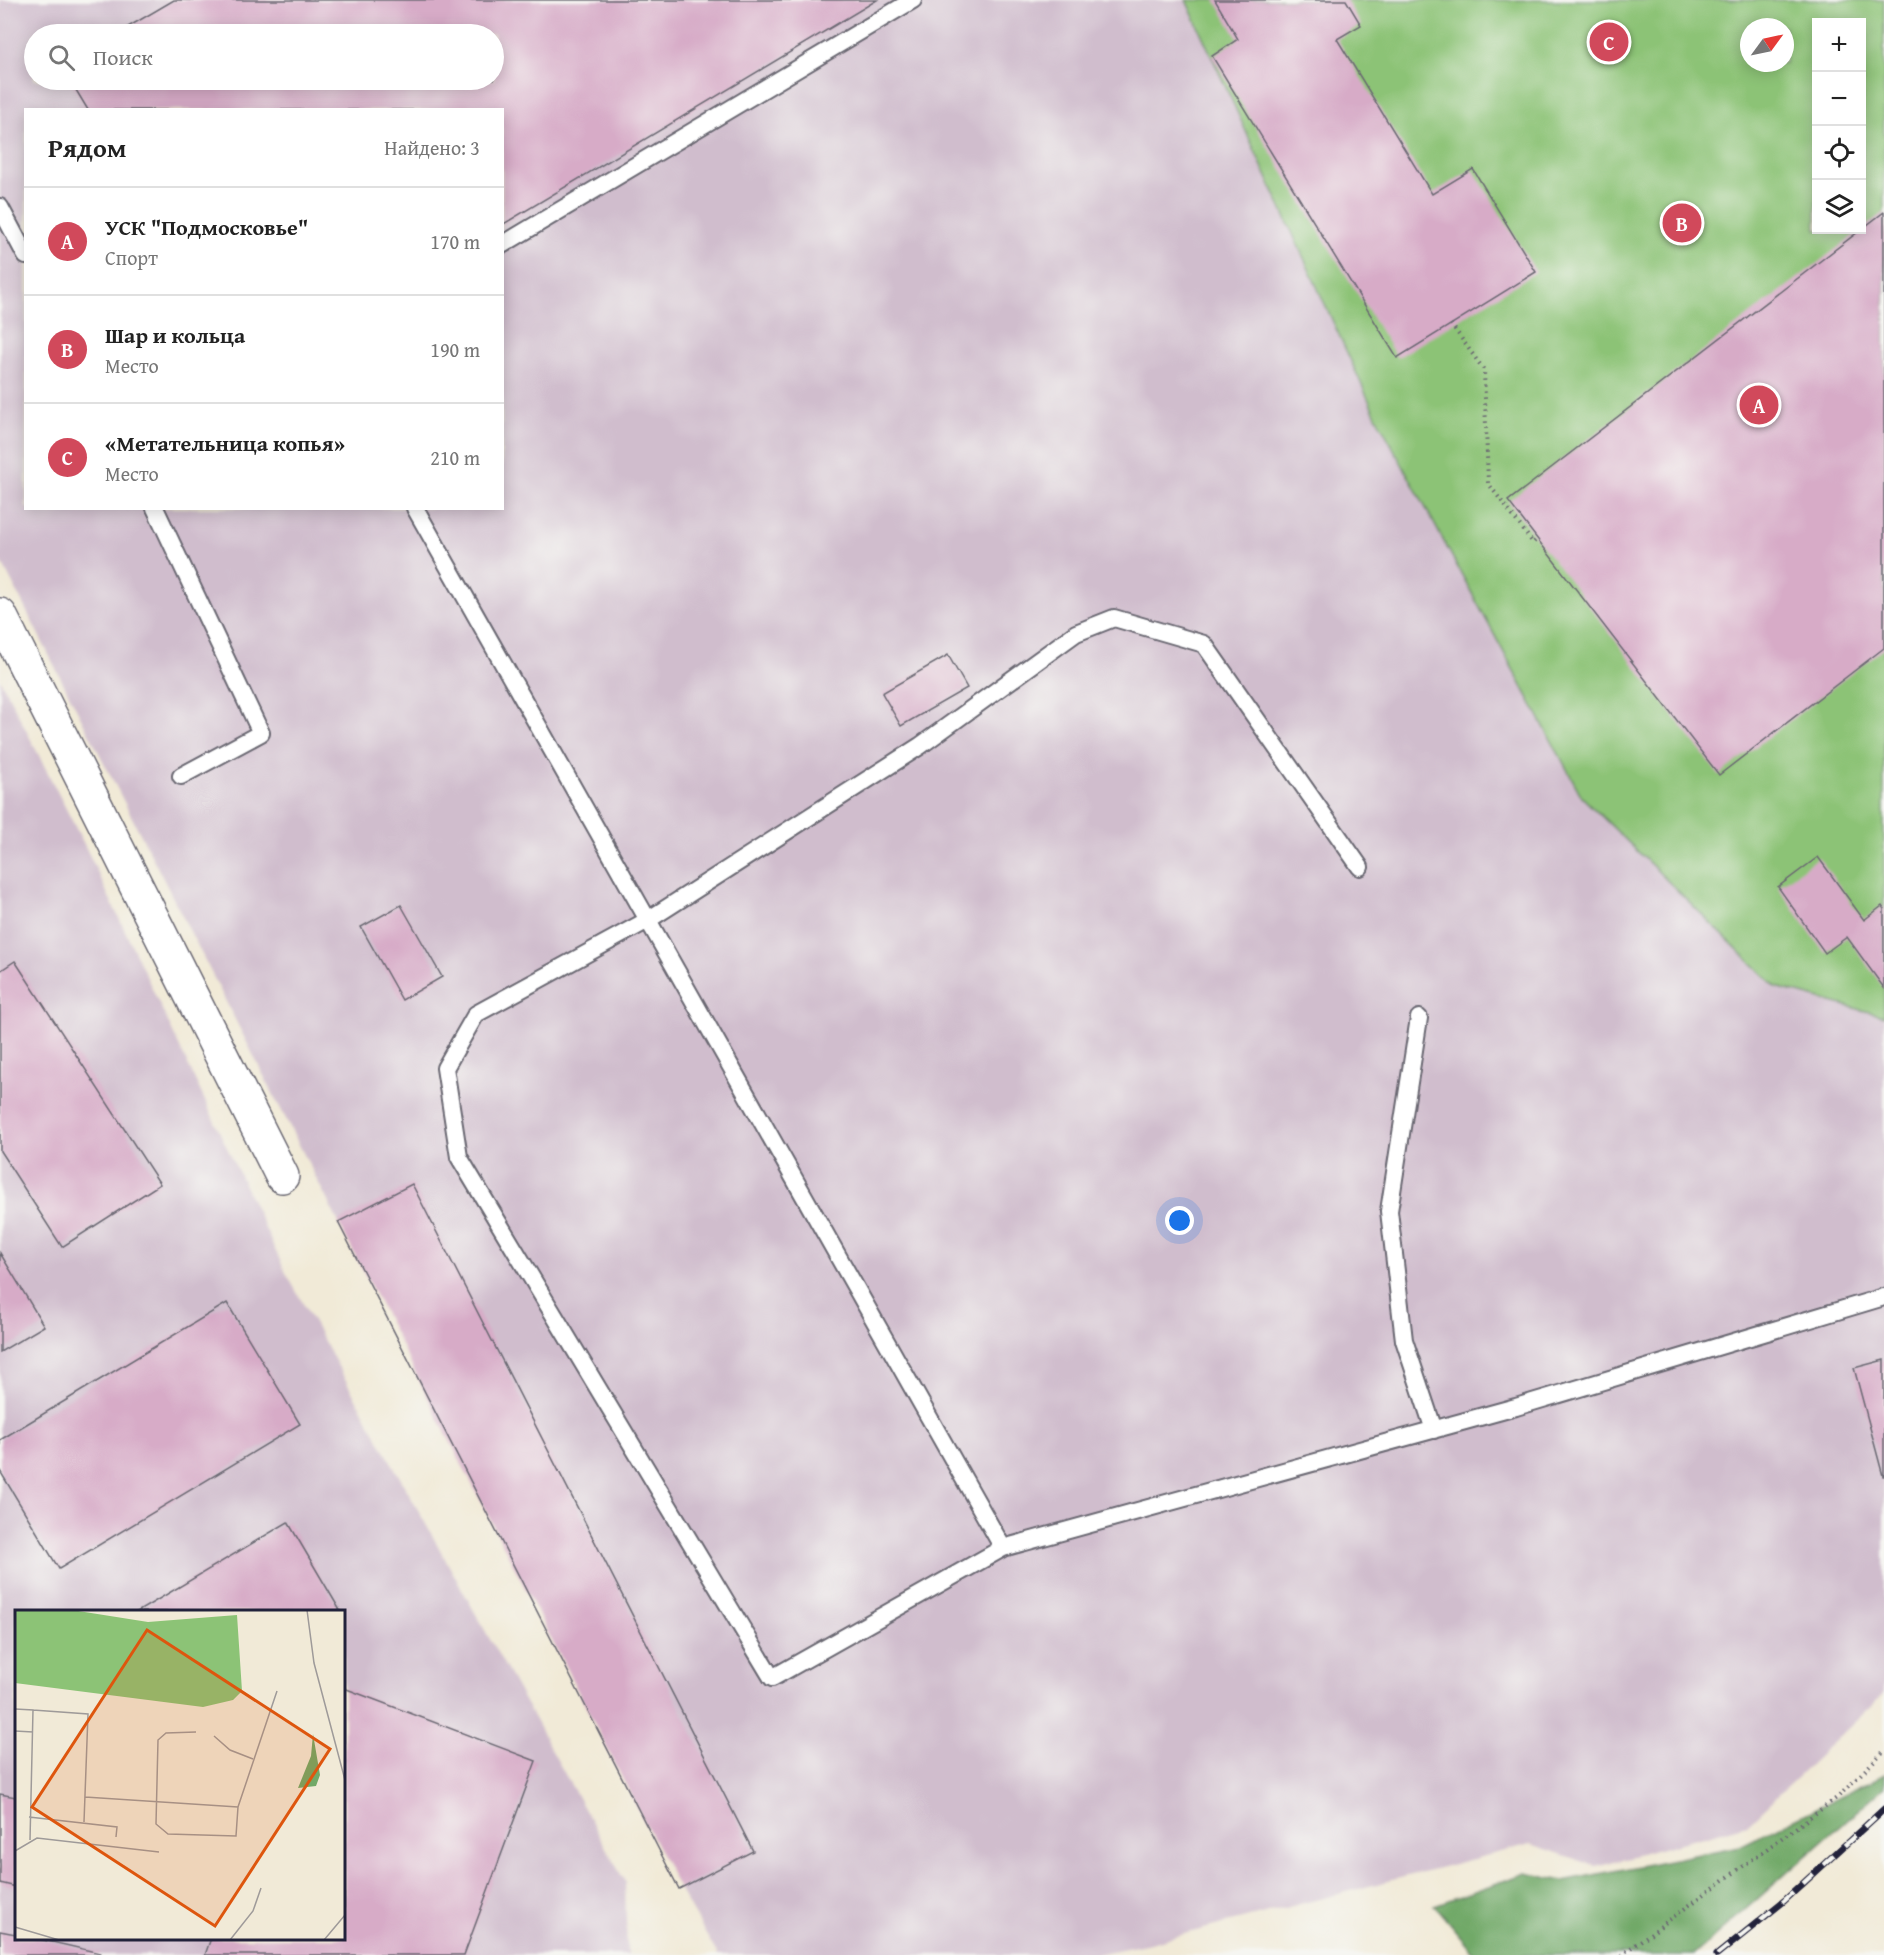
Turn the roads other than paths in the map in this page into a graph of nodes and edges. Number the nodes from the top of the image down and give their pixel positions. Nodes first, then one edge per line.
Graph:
1 (913, 0) edge
2 (0, 207) edge
3 (504, 244) edge
4 (24, 251) edge
5 (156, 510) edge
6 (416, 510) edge
7 (0, 615) edge
8 (182, 776) dead end
9 (1360, 867) dead end
10 (648, 920) junction
11 (1419, 1018) dead end
12 (282, 1176) dead end
13 (1884, 1298) edge
14 (1434, 1430) junction
15 (1003, 1548) junction

1 - 3 lane
2 - 4 lane
5 - 8 lane
6 - 10 lane
7 - 12 street
9 - 10 lane
10 - 15 lane
10 - 15 lane
11 - 14 lane
13 - 14 lane
14 - 15 lane

